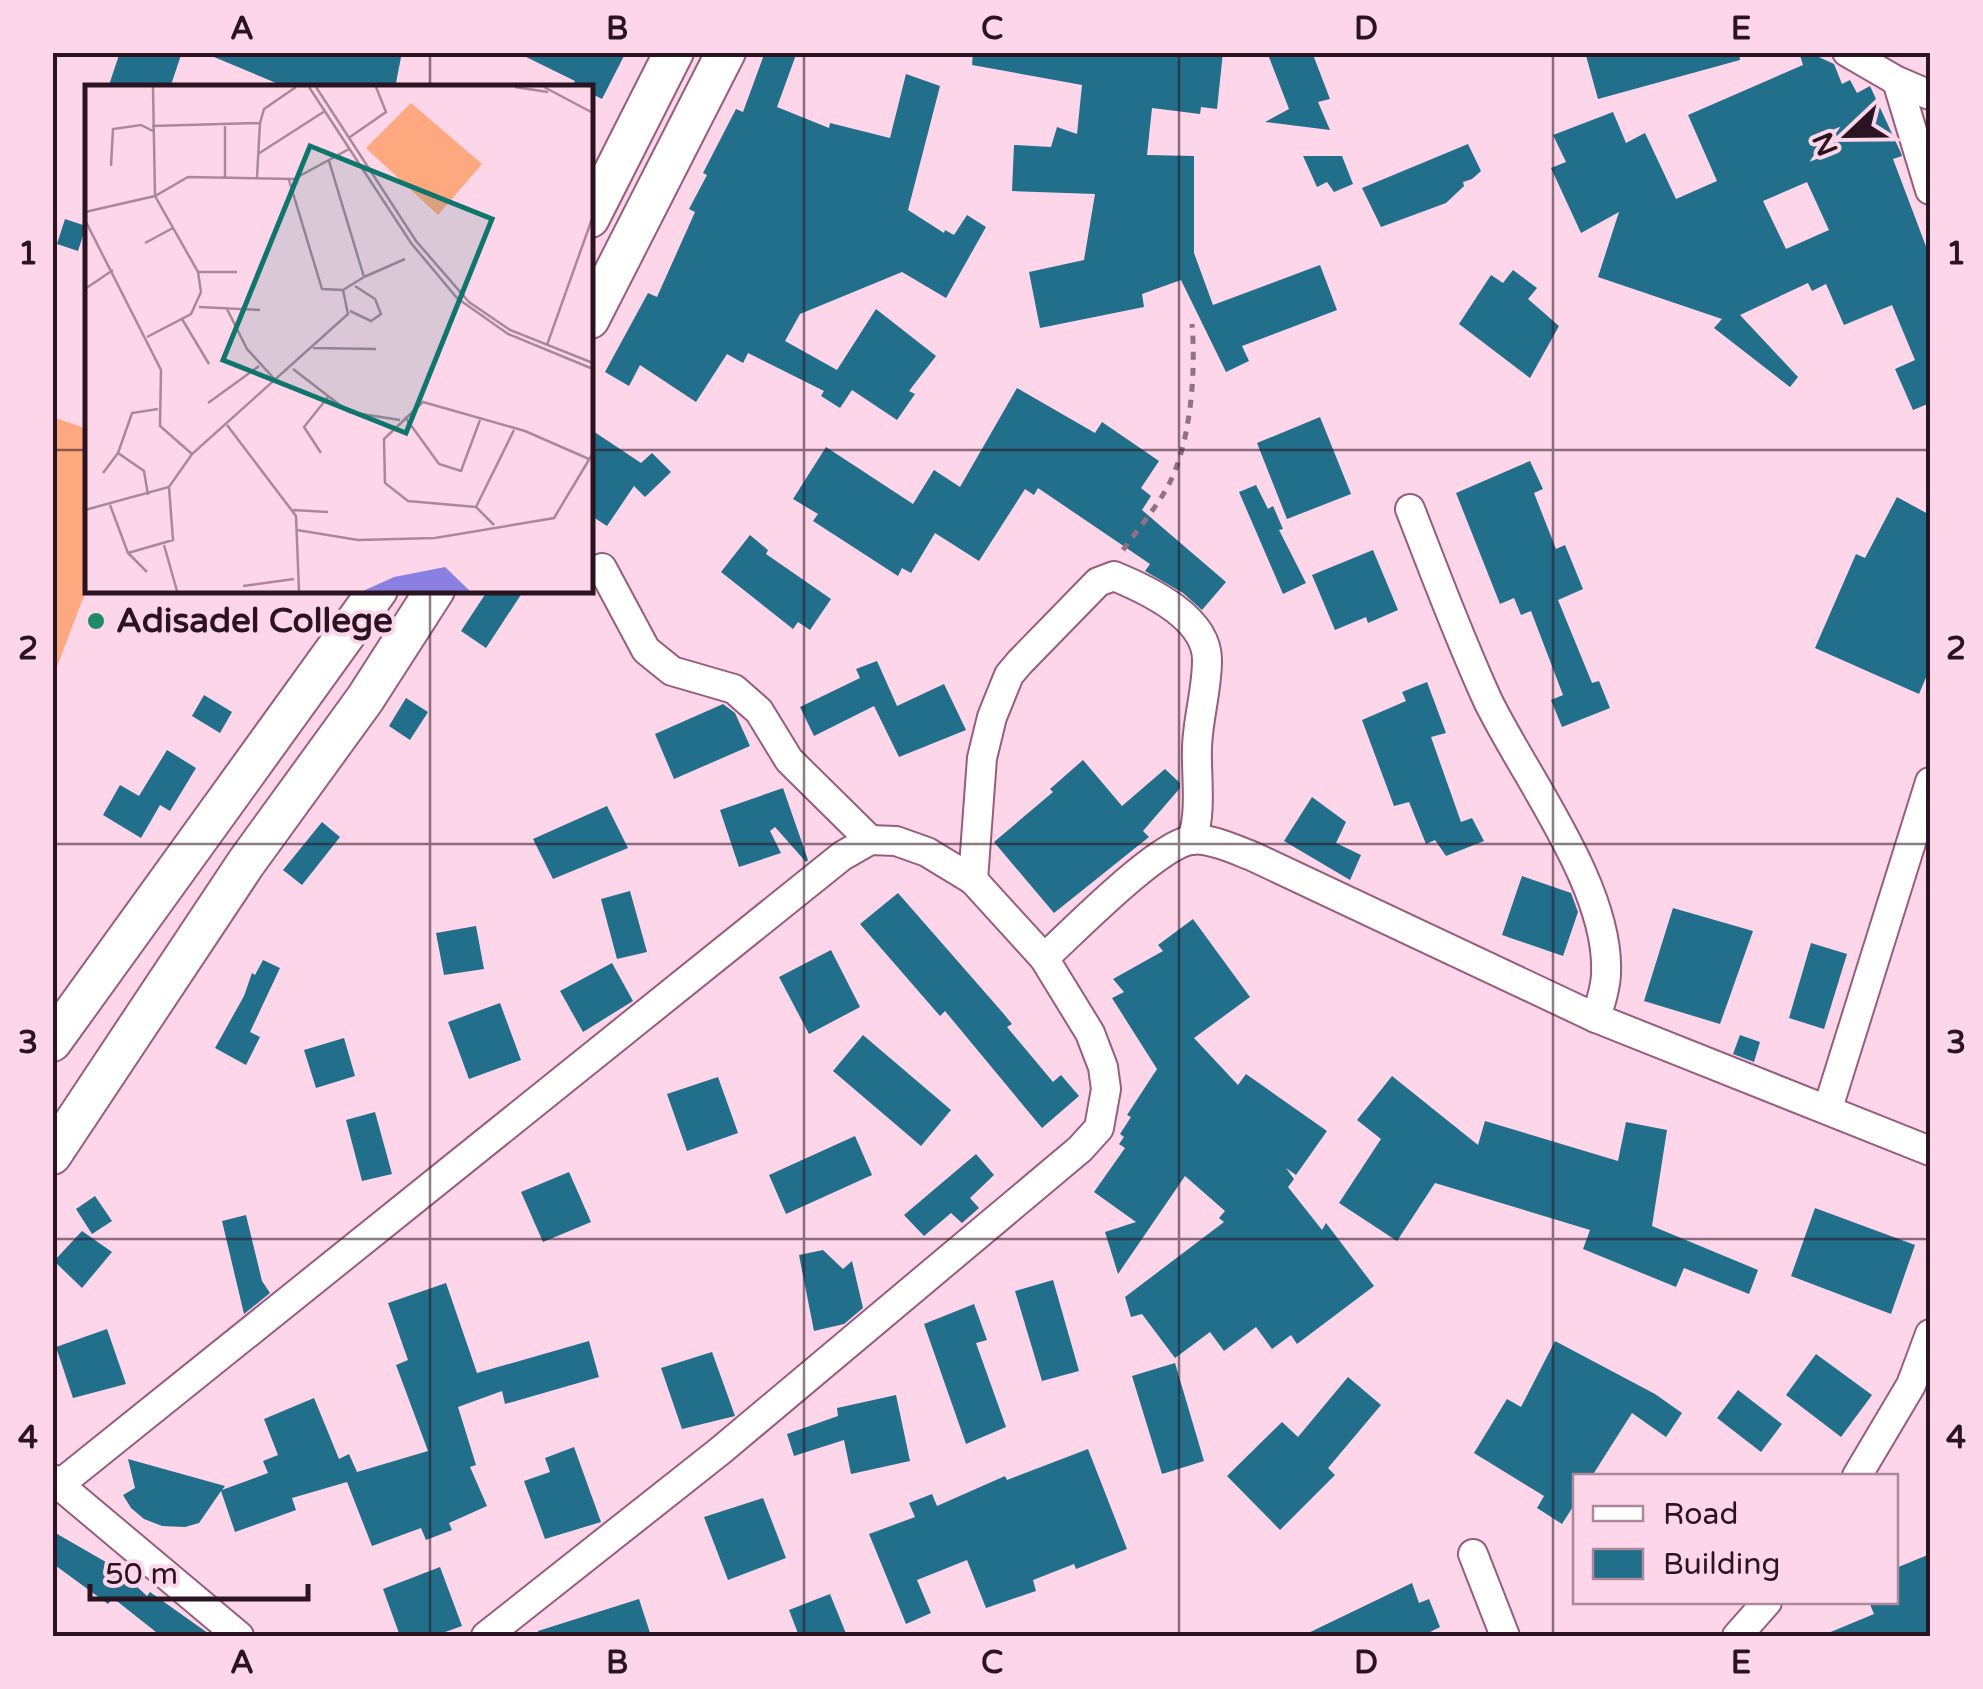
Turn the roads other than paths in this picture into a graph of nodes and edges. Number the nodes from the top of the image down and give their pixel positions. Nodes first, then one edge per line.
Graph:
1 (674, 52) edge
2 (726, 52) edge
3 (1856, 54) edge
4 (1897, 82) junction
5 (1930, 96) edge
6 (1930, 190) edge
7 (592, 214) edge
8 (592, 315) edge
9 (1410, 509) dead end
10 (602, 568) dead end
11 (377, 592) edge
12 (435, 592) edge
13 (1930, 782) edge
14 (870, 840) junction
15 (1192, 840) junction
16 (973, 880) junction
17 (1044, 958) junction
18 (1596, 1018) junction
19 (52, 1042) edge
20 (1828, 1108) junction
21 (1930, 1151) edge
22 (53, 1154) edge
23 (1930, 1334) edge
24 (1920, 1391) edge
25 (1858, 1474) edge
26 (56, 1482) edge
27 (1473, 1554) dead end
28 (1765, 1604) edge
29 (239, 1636) edge
30 (486, 1636) edge
31 (1504, 1636) edge
32 (1736, 1636) edge

1 - 7 street
2 - 8 street
3 - 4 street
4 - 5 street
4 - 6 street
9 - 18 street
10 - 14 street
11 - 19 street
12 - 22 street
13 - 20 street
14 - 16 street
14 - 26 street
15 - 16 street
15 - 17 street
15 - 18 street
16 - 17 street
17 - 30 street
18 - 20 street
20 - 21 street
23 - 24 street
24 - 25 street
26 - 29 street
27 - 31 street
28 - 32 street

